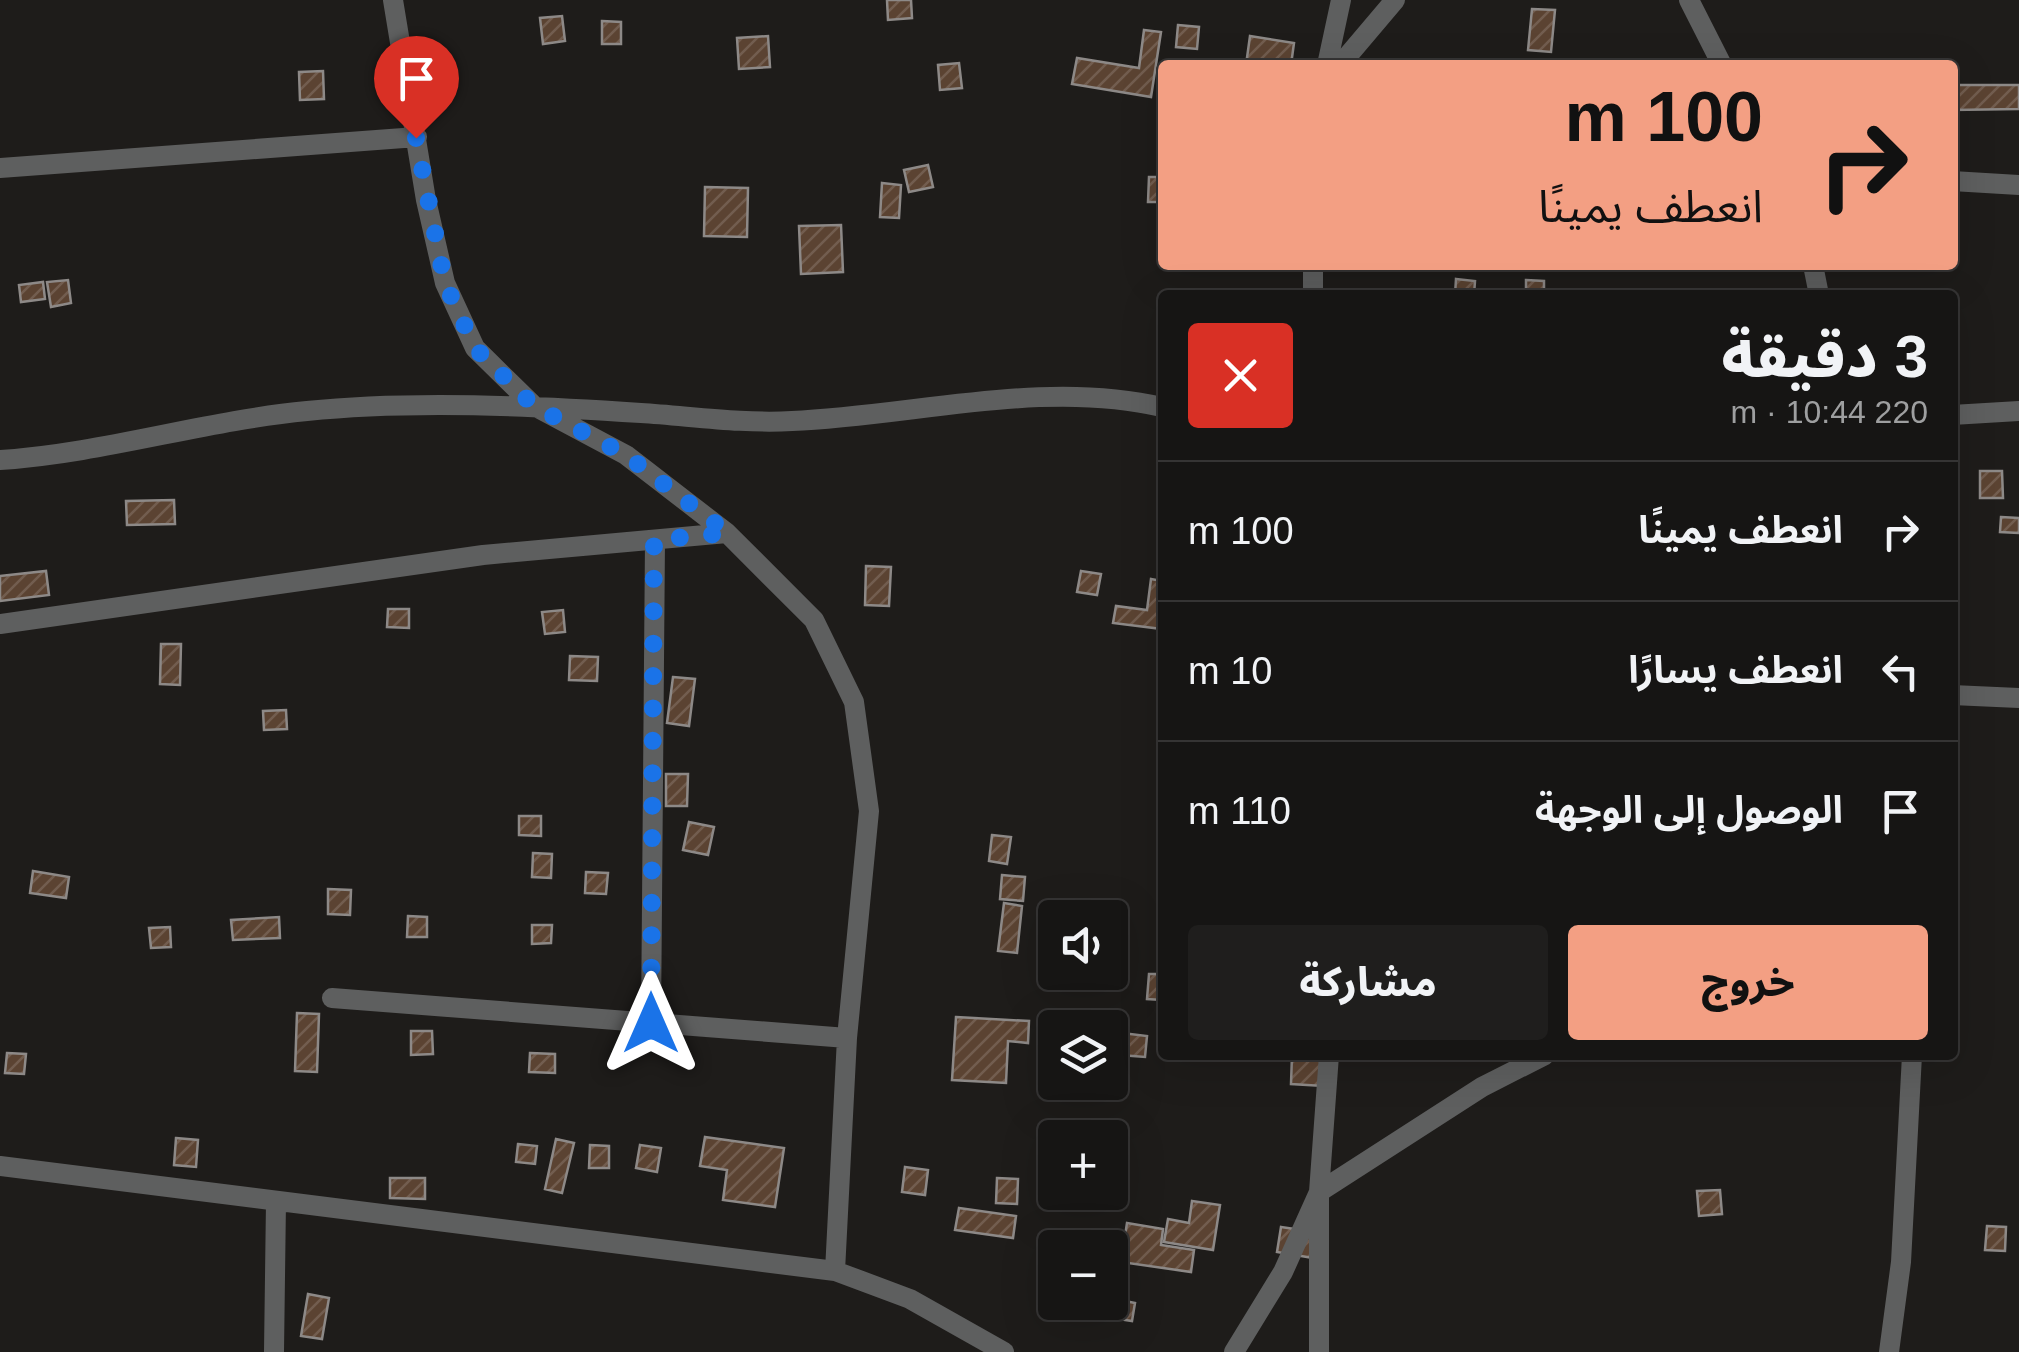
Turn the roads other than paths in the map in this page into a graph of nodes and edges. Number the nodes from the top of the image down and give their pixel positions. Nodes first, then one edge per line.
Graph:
1 (394, 0) edge
2 (1341, 0) edge
3 (1394, 0) edge
4 (1688, 0) edge
5 (1328, 60) edge
6 (1344, 60) edge
7 (1719, 60) edge
8 (416, 138) junction
9 (0, 168) edge
10 (1958, 181) edge
11 (2019, 186) edge
12 (534, 406) junction
13 (1158, 406) edge
14 (2019, 411) edge
15 (1958, 415) edge
16 (0, 460) edge
17 (728, 533) junction
18 (654, 540) junction
19 (0, 624) edge
20 (1958, 695) edge
21 (2019, 698) edge
22 (332, 998) dead end
23 (651, 1023) junction
24 (848, 1038) junction
25 (1329, 1060) edge
26 (1535, 1060) edge
27 (1912, 1060) edge
28 (0, 1166) edge
29 (1319, 1192) junction
30 (276, 1201) junction
31 (835, 1271) junction
32 (274, 1352) edge
33 (1004, 1352) edge
34 (1234, 1352) edge
35 (1319, 1352) edge
36 (1889, 1352) edge

1 - 8 street
2 - 5 street
3 - 6 street
4 - 7 street
8 - 9 street
8 - 12 street
10 - 11 street
12 - 13 street
12 - 16 street
12 - 17 street
14 - 15 street
17 - 18 street
17 - 24 street
18 - 19 street
18 - 23 street
20 - 21 street
22 - 23 street
23 - 24 street
24 - 31 street
25 - 29 street
26 - 29 street
27 - 36 street
28 - 30 street
29 - 34 street
29 - 35 street
30 - 31 street
30 - 32 street
31 - 33 street

